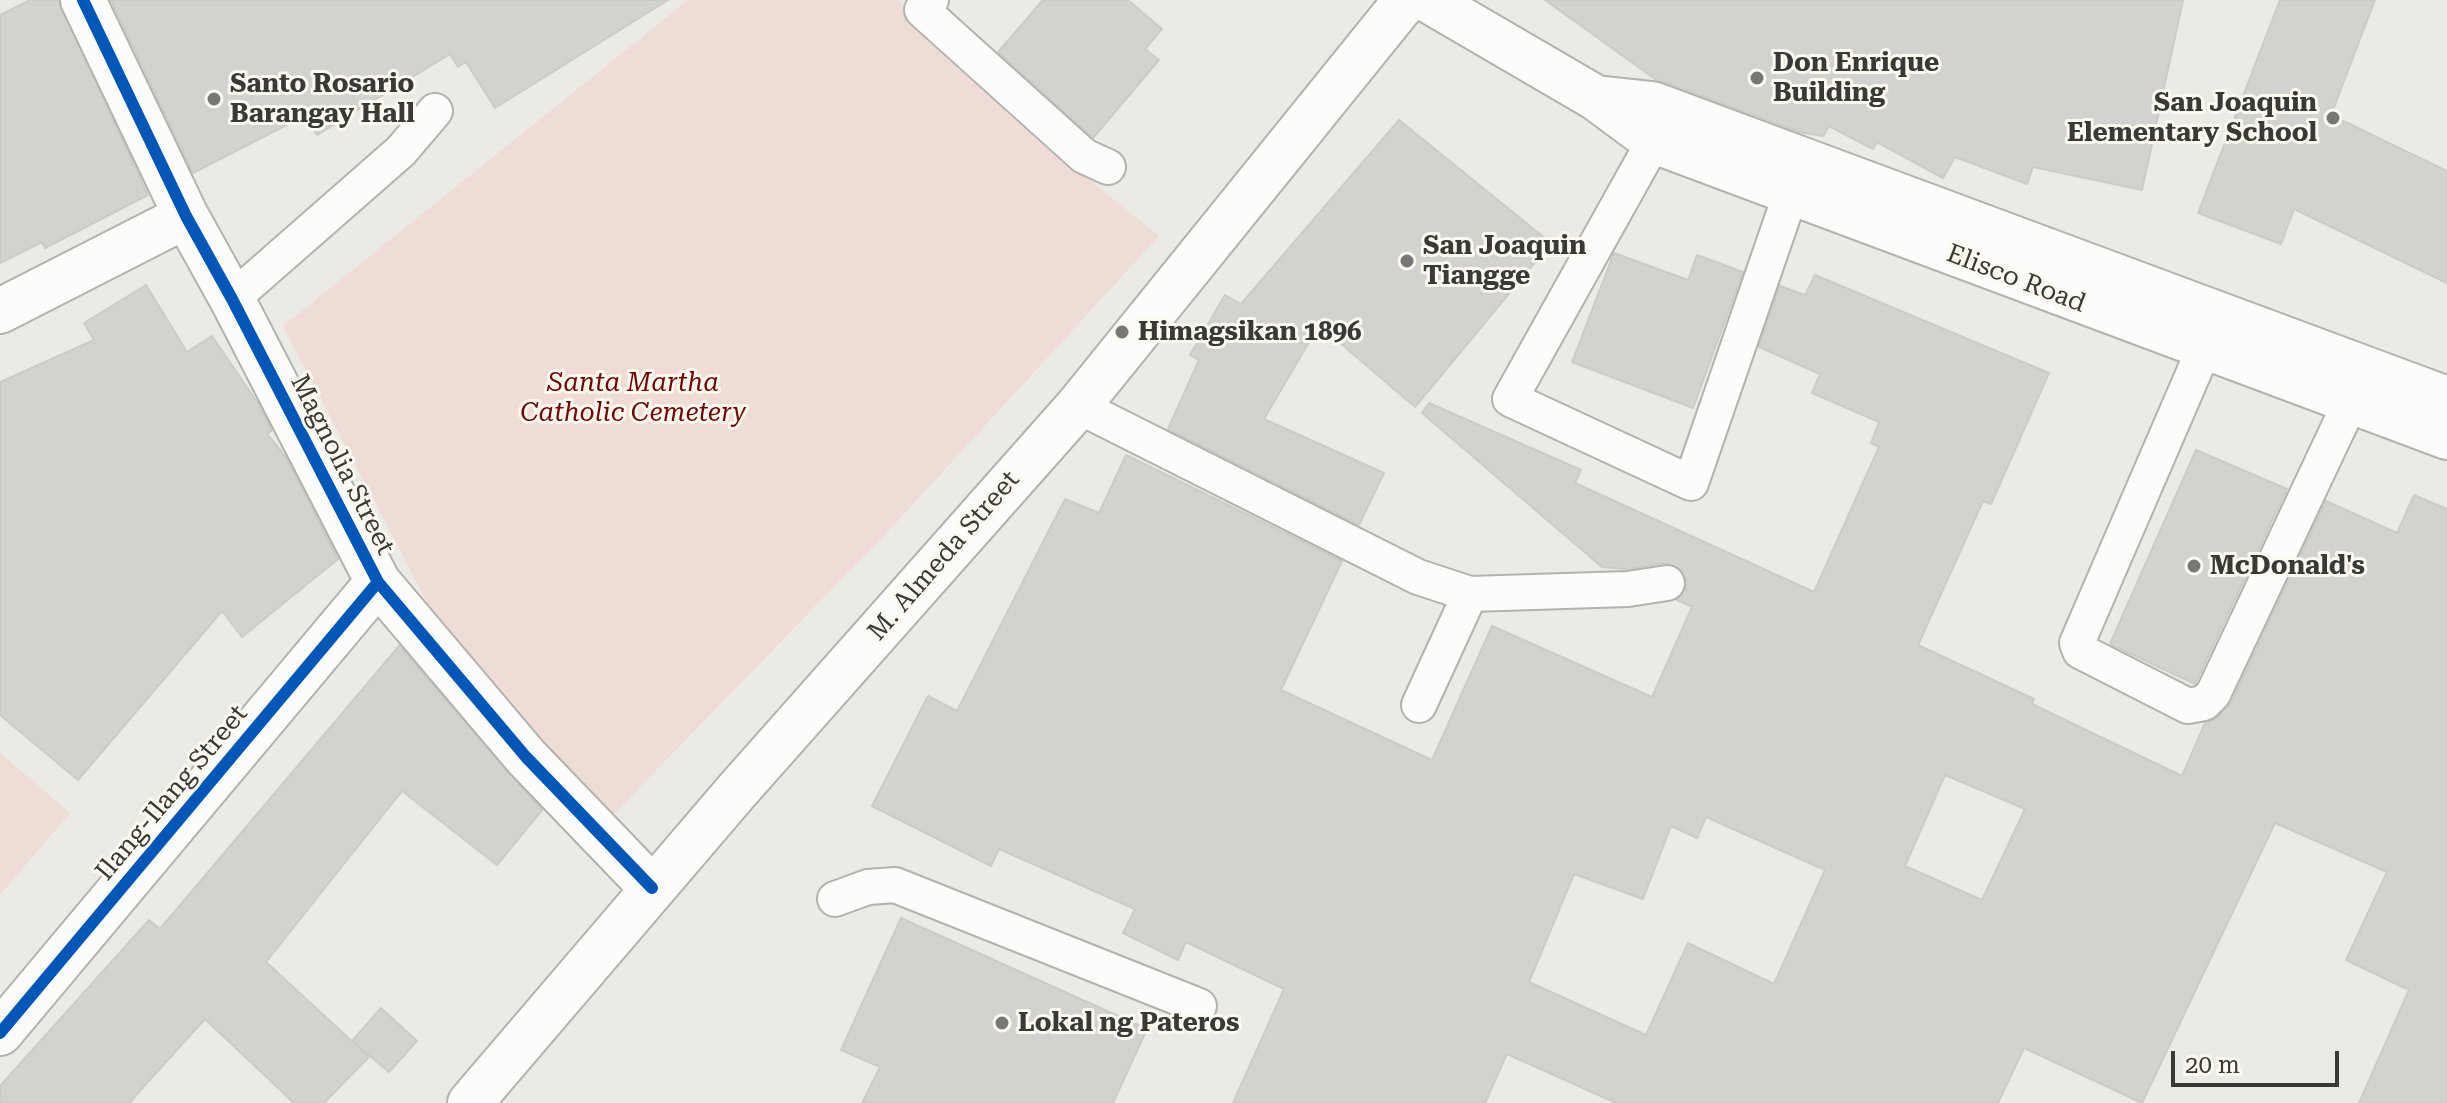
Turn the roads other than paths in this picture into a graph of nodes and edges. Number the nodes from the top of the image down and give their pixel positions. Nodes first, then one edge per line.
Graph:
1 (83, 0) edge
2 (931, 0) edge
3 (1406, 0) edge
4 (1428, 0) edge
5 (1596, 98) junction
6 (435, 111) dead end
7 (1654, 141) junction
8 (1108, 167) dead end
9 (1791, 193) junction
10 (186, 216) junction
11 (232, 299) junction
12 (0, 311) edge
13 (2204, 349) junction
14 (2447, 399) edge
15 (2351, 401) junction
16 (1078, 406) junction
17 (2447, 437) edge
18 (378, 582) junction
19 (1667, 583) dead end
20 (1470, 594) junction
21 (1419, 705) dead end
22 (652, 888) junction
23 (835, 899) dead end
24 (1199, 1006) dead end
25 (0, 1033) edge
26 (470, 1103) edge

1 - 10 main road, Magnolia Street
2 - 8 lane
3 - 16 main road, M. Almeda Street
4 - 5 main road, Elisco Road
5 - 7 main road, Elisco Road
5 - 14 main road, Elisco Road
6 - 11 lane
7 - 9 main road, Elisco Road
7 - 9 lane
9 - 13 main road, Elisco Road
10 - 11 main road, Magnolia Street
10 - 12 main road
11 - 18 main road, Magnolia Street
13 - 15 main road, Elisco Road
13 - 15 lane
15 - 17 main road, Elisco Road
16 - 20 lane
16 - 22 main road, M. Almeda Street
18 - 22 main road, Magnolia Street
18 - 25 main road, Ilang-Ilang Street
19 - 20 lane
20 - 21 lane
22 - 26 main road, M. Almeda Street
23 - 24 lane

